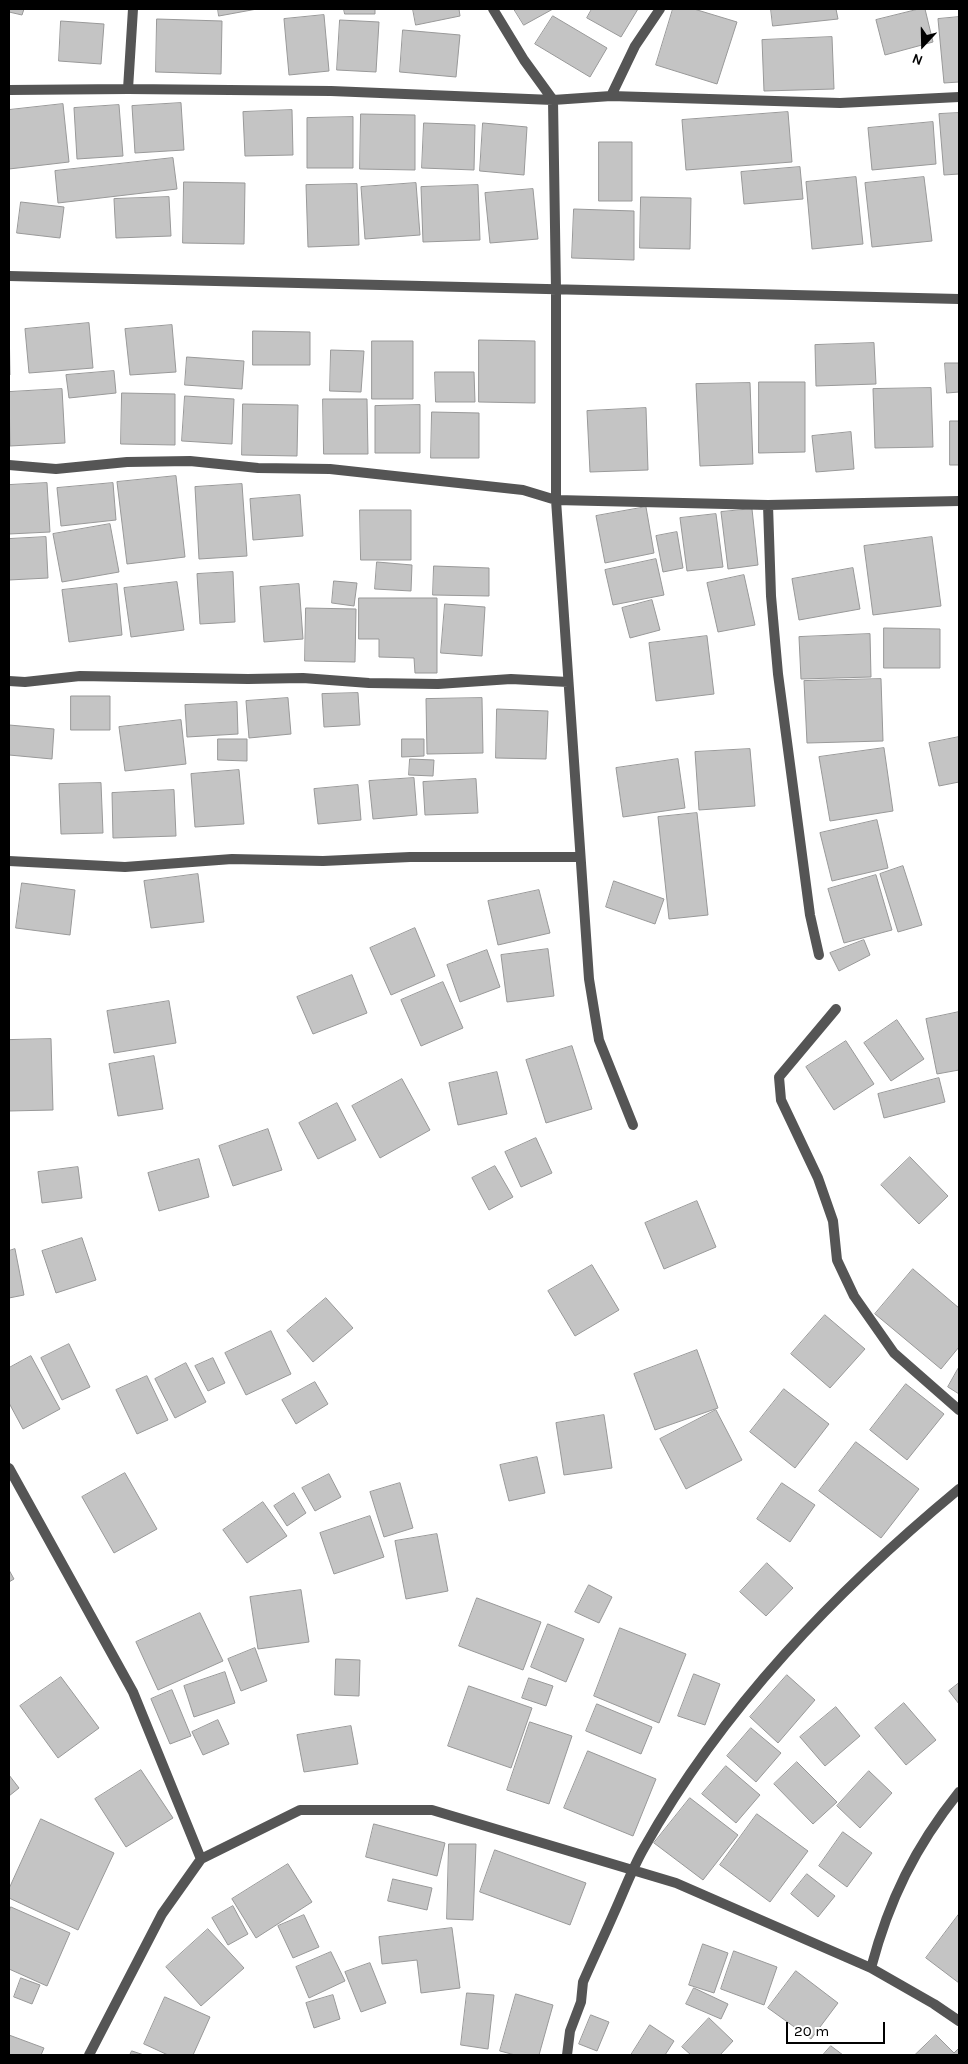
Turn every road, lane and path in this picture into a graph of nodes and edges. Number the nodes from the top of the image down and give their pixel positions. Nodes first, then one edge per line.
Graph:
1 (133, 9) edge
2 (493, 9) edge
3 (660, 9) edge
4 (128, 89) junction
5 (9, 90) edge
6 (611, 96) junction
7 (959, 97) edge
8 (553, 100) junction
9 (9, 276) edge
10 (556, 290) junction
11 (959, 299) edge
12 (9, 465) edge
13 (556, 500) junction
14 (959, 501) edge
15 (768, 505) junction
16 (9, 681) edge
17 (568, 682) junction
18 (580, 857) junction
19 (9, 861) edge
20 (819, 955) dead end
21 (836, 1009) dead end
22 (633, 1126) dead end
23 (959, 1410) edge
24 (9, 1468) edge
25 (959, 1490) edge
26 (959, 1792) edge
27 (201, 1859) junction
28 (633, 1870) junction
29 (871, 1968) junction
30 (959, 2021) edge
31 (90, 2055) edge
32 (567, 2055) edge

1 - 4 street
2 - 8 street
3 - 6 street
4 - 5 street
4 - 8 street
6 - 7 street
6 - 8 street
8 - 10 street
9 - 10 street
10 - 11 street
10 - 13 street
12 - 13 street
13 - 15 street
13 - 17 street
14 - 15 street
15 - 20 street
16 - 17 street
17 - 18 street
18 - 19 street
18 - 22 street
21 - 23 street
24 - 27 street
25 - 28 street
26 - 29 street
27 - 28 street
27 - 31 street
28 - 29 street
28 - 32 street
29 - 30 street

